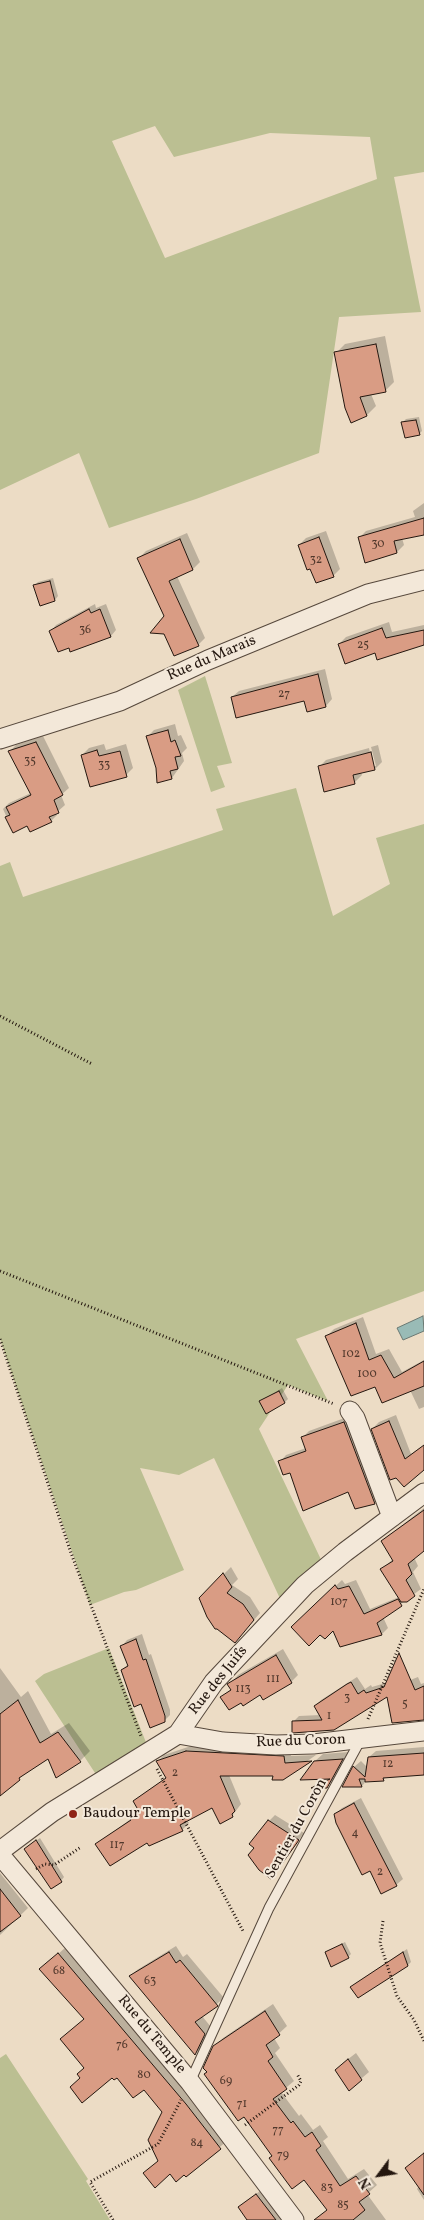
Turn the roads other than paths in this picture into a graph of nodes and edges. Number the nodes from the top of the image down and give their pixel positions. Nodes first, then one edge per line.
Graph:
1 (424, 580) edge
2 (0, 739) edge
3 (350, 1411) road end
4 (424, 1494) edge
5 (392, 1517) junction
6 (424, 1731) edge
7 (178, 1734) junction
8 (361, 1739) junction
9 (0, 1851) edge
10 (0, 1856) edge
11 (190, 2082) junction
12 (294, 2220) edge

1 - 2 street, Rue du Marais
3 - 5 street
4 - 5 street, Rue des Juifs
5 - 7 street, Rue des Juifs
6 - 8 street, Rue du Coron
7 - 8 street, Rue du Coron
7 - 9 street, Rue des Juifs
8 - 11 lane, Sentier du Coron
10 - 11 street, Rue du Temple
11 - 12 street, Rue du Temple

